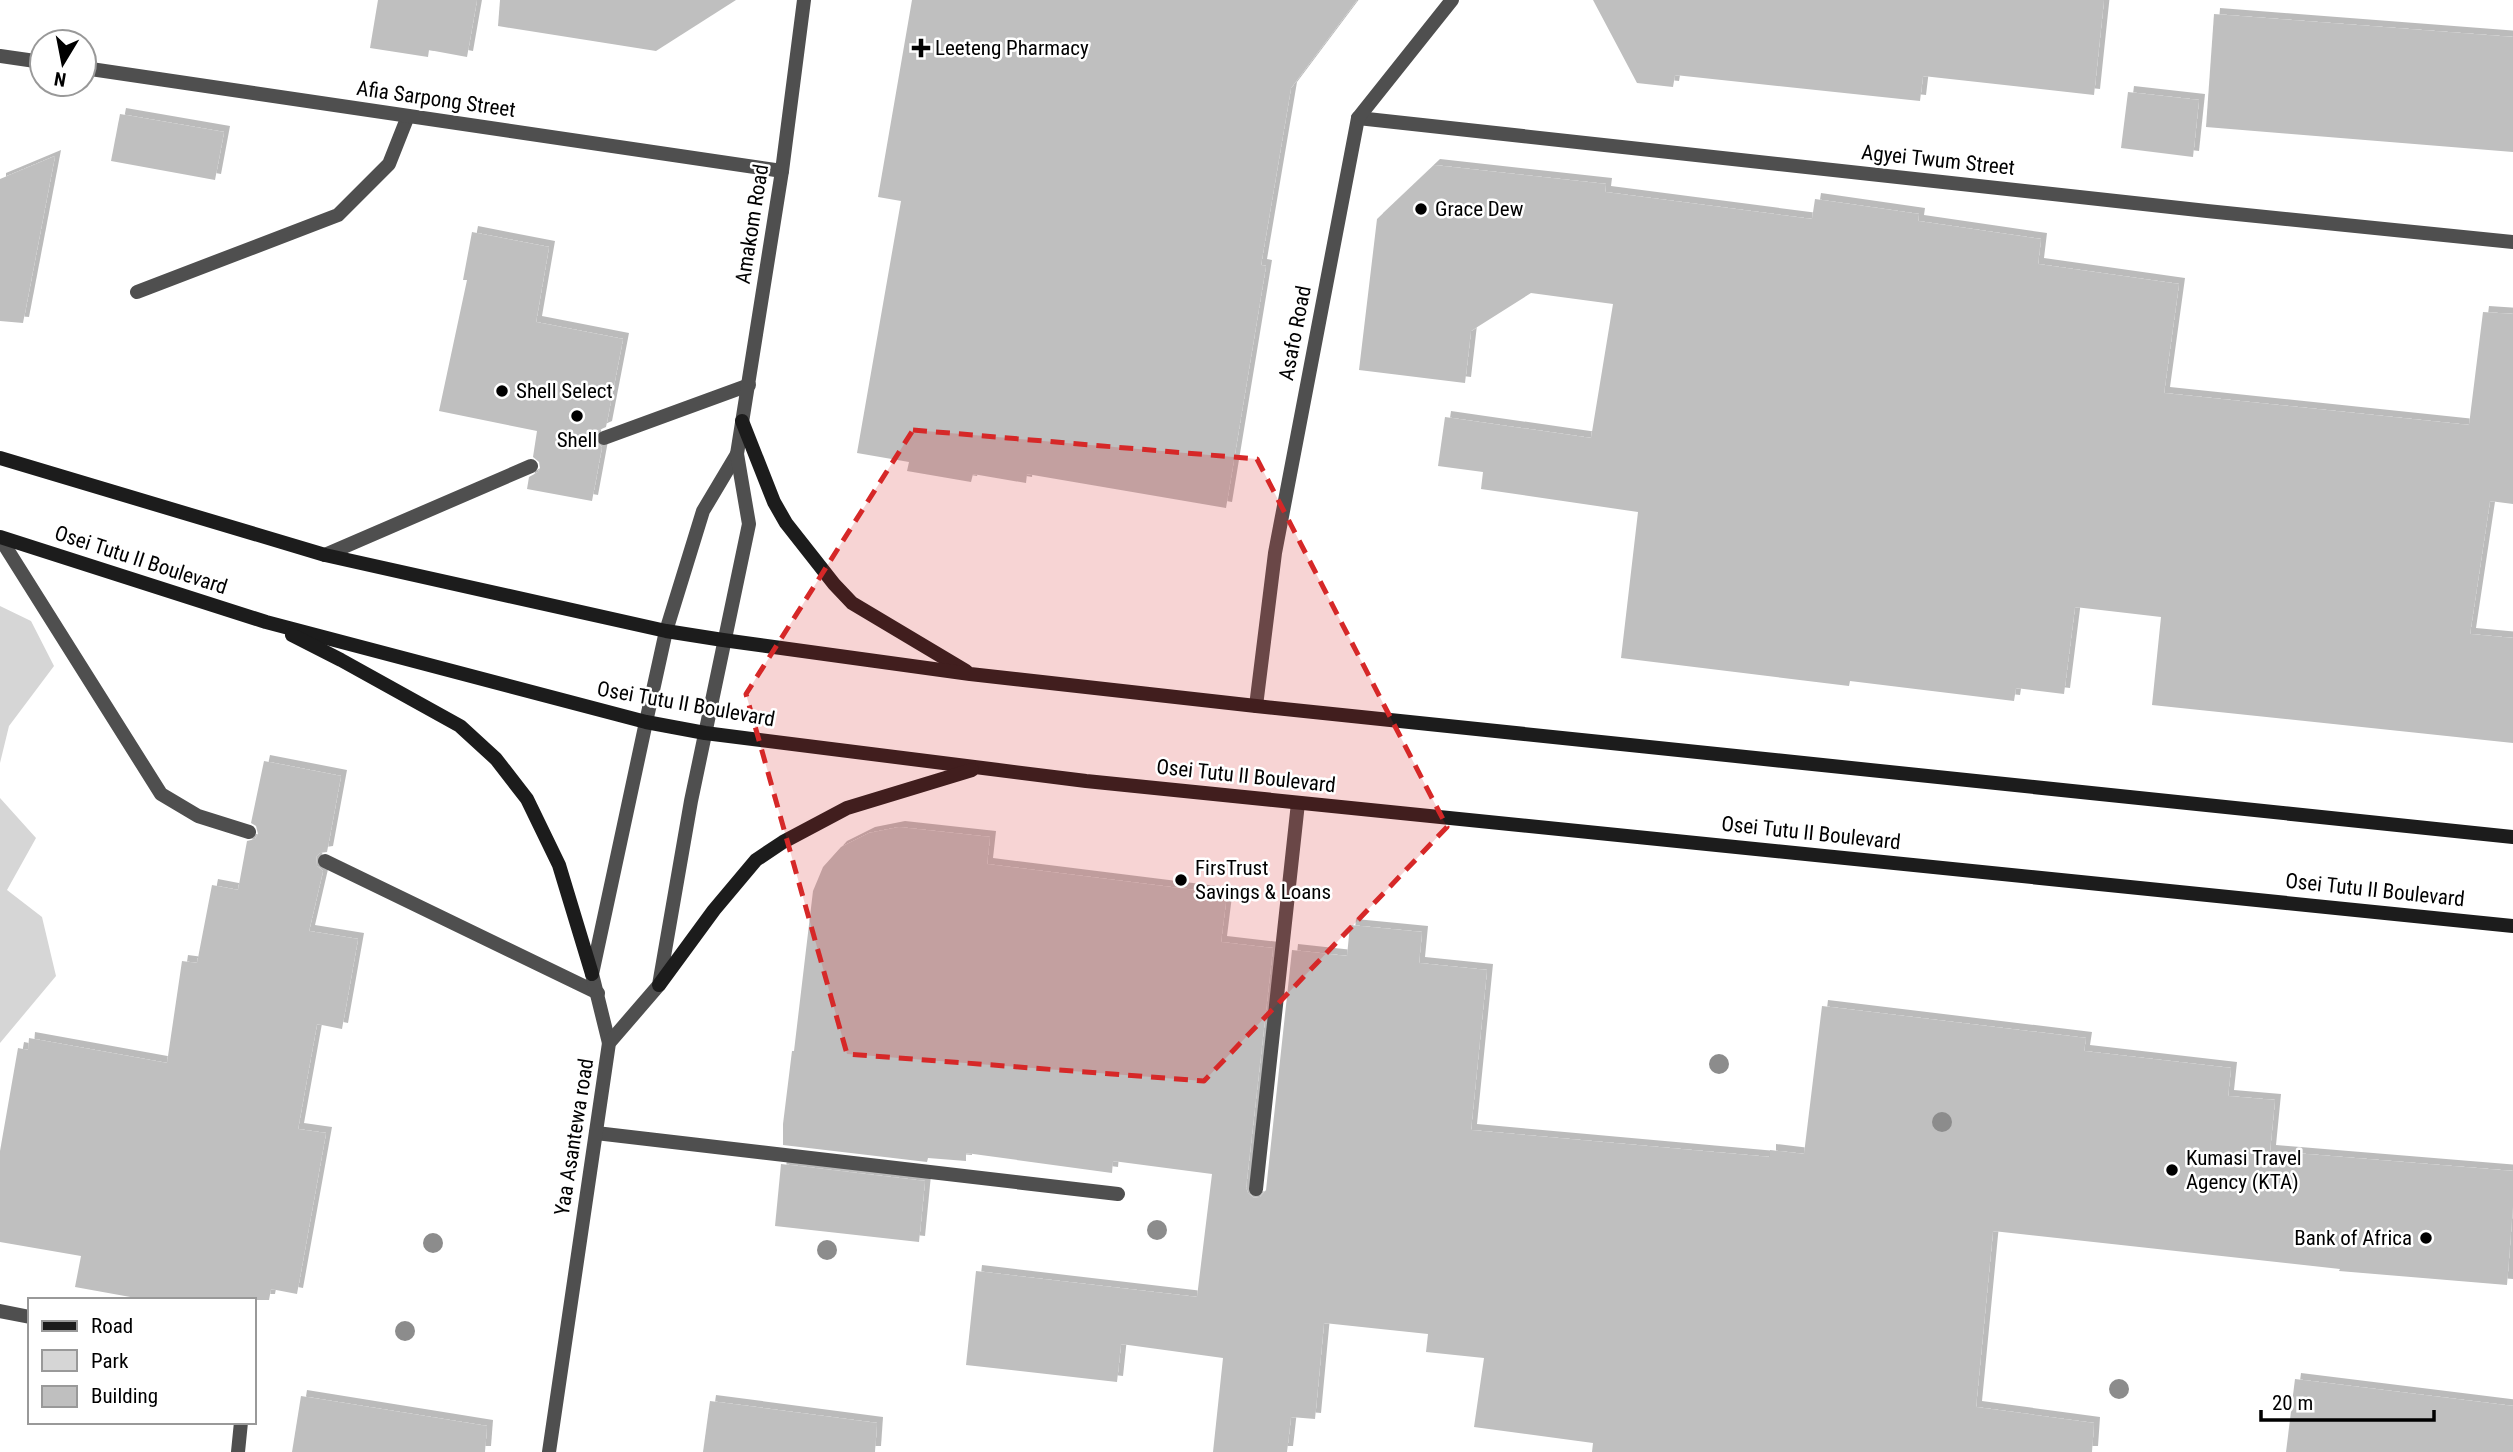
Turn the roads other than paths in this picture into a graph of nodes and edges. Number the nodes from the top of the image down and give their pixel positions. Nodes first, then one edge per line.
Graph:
1 (804, 0) edge
2 (1452, 0) edge
3 (0, 56) edge
4 (28, 60) edge
5 (98, 70) edge
6 (408, 116) junction
7 (1358, 118) junction
8 (782, 171) junction
9 (2513, 242) edge
10 (137, 292) dead end
11 (749, 385) junction
12 (743, 421) junction
13 (604, 438) dead end
14 (737, 454) junction
15 (0, 458) edge
16 (531, 466) dead end
17 (0, 538) edge
18 (325, 555) junction
19 (266, 622) junction
20 (666, 631) junction
21 (723, 640) junction
22 (970, 674) junction
23 (1256, 706) junction
24 (646, 722) junction
25 (705, 733) junction
26 (978, 768) junction
27 (1298, 803) junction
28 (249, 832) dead end
29 (2513, 837) edge
30 (325, 861) dead end
31 (2513, 926) edge
32 (592, 974) junction
33 (659, 985) junction
34 (598, 993) junction
35 (610, 1043) junction
36 (596, 1133) junction
37 (1256, 1189) dead end
38 (1118, 1194) dead end
39 (0, 1311) edge
40 (28, 1317) edge
41 (241, 1424) edge
42 (238, 1452) edge
43 (549, 1452) edge

1 - 8 street, Amakom Road
2 - 7 street, Asafo Road
3 - 4 street
5 - 6 street, Afia Sarpong Street
6 - 8 street, Afia Sarpong Street
6 - 10 street
7 - 9 street, Agyei Twum Street
7 - 23 street, Asafo Road
8 - 11 street, Amakom Road
11 - 12 street, Amakom Road
11 - 13 street
12 - 14 street, Amakom Road
12 - 22 main road
14 - 20 street, Amakom Road
14 - 21 street, Amakom Road
15 - 18 main road
16 - 18 street
17 - 19 main road, Osei Tutu II Boulevard
17 - 28 street
18 - 20 main road
19 - 24 main road, Osei Tutu II Boulevard
19 - 32 main road
20 - 21 main road
20 - 24 street, Amakom Road
21 - 22 main road
21 - 25 street, Yaa Asantewa road
22 - 23 main road
23 - 29 main road
24 - 25 main road, Osei Tutu II Boulevard
24 - 32 street, Amakom Road
25 - 26 main road, Osei Tutu II Boulevard
25 - 33 street, Yaa Asantewa road
26 - 27 main road, Osei Tutu II Boulevard
26 - 33 main road
27 - 31 main road, Osei Tutu II Boulevard
27 - 37 street
30 - 34 street
32 - 34 street
33 - 35 street, Yaa Asantewa road
34 - 35 street
35 - 36 street, Yaa Asantewa road
36 - 38 street
36 - 43 street, Yaa Asantewa road
39 - 40 street
41 - 42 street

